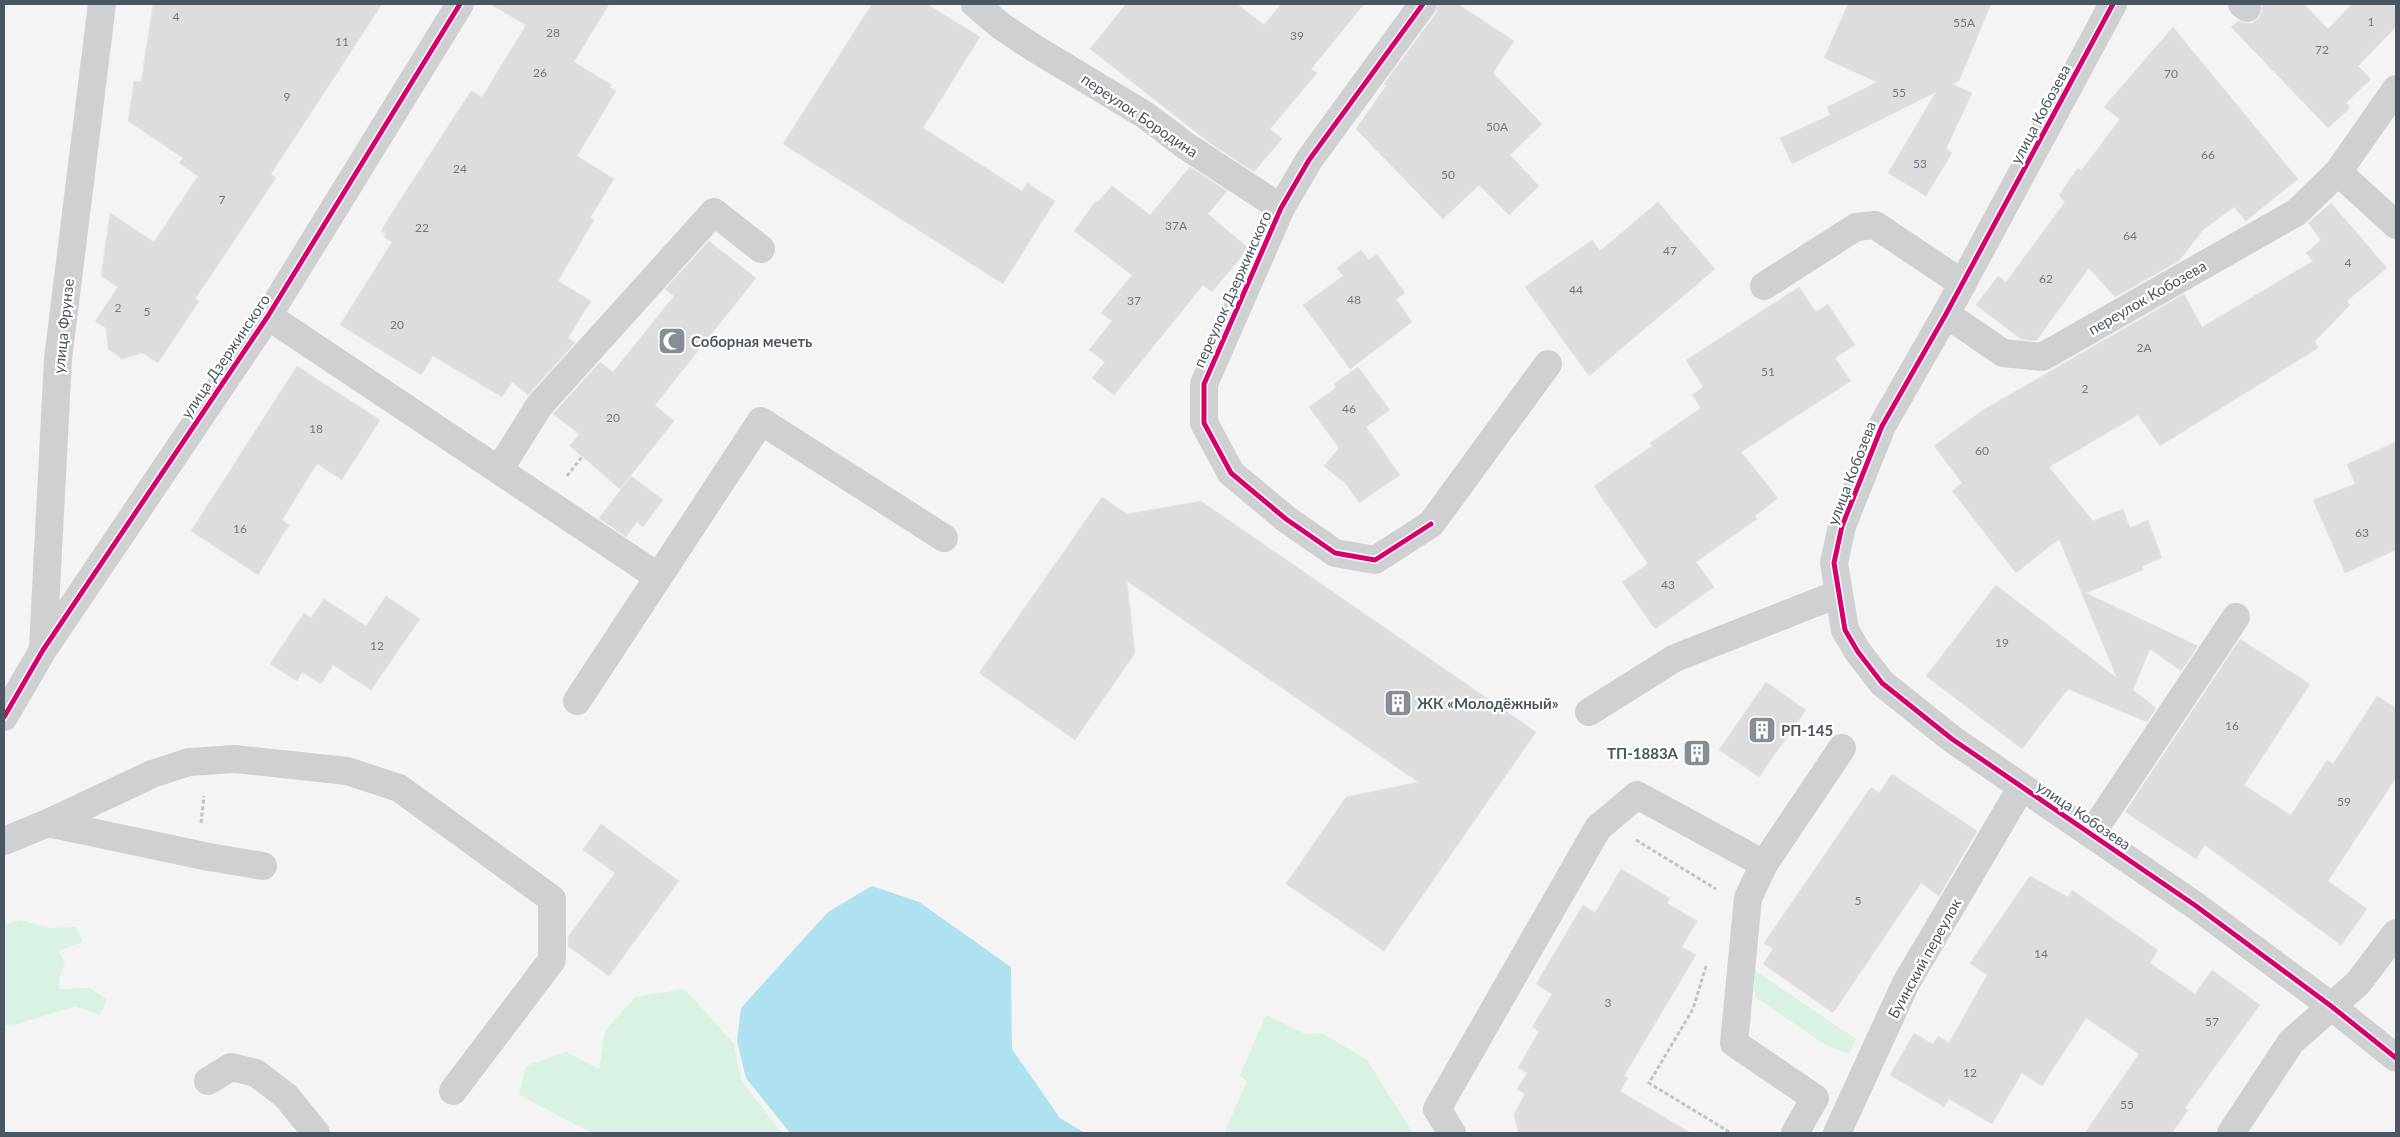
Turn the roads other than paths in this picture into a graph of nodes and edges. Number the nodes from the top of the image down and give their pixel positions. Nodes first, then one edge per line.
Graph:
1 (102, 4) edge
2 (460, 4) edge
3 (975, 4) edge
4 (1423, 4) edge
5 (2113, 4) edge
6 (2396, 89) edge
7 (2338, 172) junction
8 (1281, 208) junction
9 (2396, 224) edge
10 (761, 249) dead end
11 (1963, 284) junction
12 (1764, 286) dead end
13 (1946, 314) junction
14 (268, 316) junction
15 (1548, 364) dead end
16 (499, 470) junction
17 (944, 538) dead end
18 (658, 576) junction
19 (1838, 594) junction
20 (2236, 617) dead end
21 (43, 650) junction
22 (577, 701) dead end
23 (1589, 712) dead end
24 (4, 717) edge
25 (1842, 748) dead end
26 (2021, 788) junction
27 (48, 823) junction
28 (2092, 833) junction
29 (4, 841) edge
30 (1764, 864) junction
31 (263, 866) dead end
32 (2396, 933) edge
33 (2331, 1006) junction
34 (2396, 1058) edge
35 (208, 1081) dead end
36 (453, 1091) dead end
37 (316, 1133) edge
38 (1452, 1133) edge
39 (1795, 1133) edge
40 (1837, 1133) edge
41 (2231, 1133) edge

1 - 21 street, улица Фрунзе
2 - 14 street, улица Дзержинского
3 - 8 street, переулок Бородина
4 - 8 street, переулок Дзержинского
5 - 11 street, улица Кобозева
6 - 7 street, переулок Кобозева
7 - 9 street
7 - 13 street, переулок Кобозева
8 - 15 street, переулок Дзержинского
10 - 16 street
11 - 12 street
11 - 13 street, улица Кобозева
13 - 19 street, улица Кобозева
14 - 16 street
14 - 21 street, улица Дзержинского
16 - 18 street
17 - 18 street
18 - 22 street
19 - 23 street
19 - 26 street, улица Кобозева
20 - 28 street
21 - 24 street, улица Дзержинского
25 - 30 street
26 - 28 street, улица Кобозева
26 - 40 street, Буинский переулок
27 - 29 street
27 - 31 street
27 - 36 street
28 - 33 street, улица Кобозева
30 - 38 street
30 - 39 street
32 - 33 street
33 - 34 street, улица Кобозева
33 - 41 street
35 - 37 street

